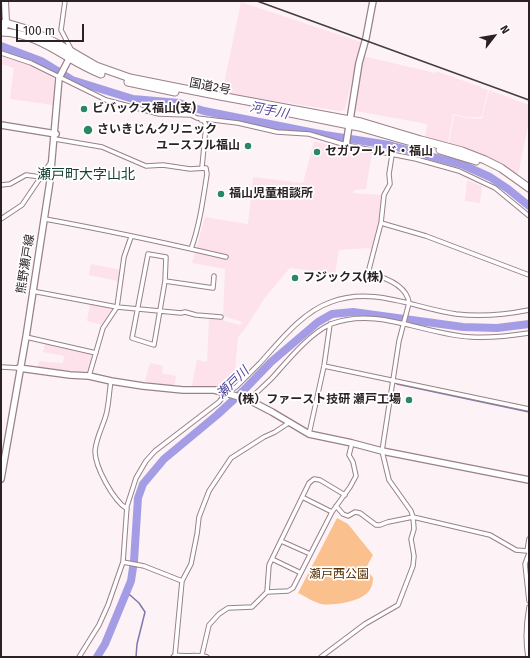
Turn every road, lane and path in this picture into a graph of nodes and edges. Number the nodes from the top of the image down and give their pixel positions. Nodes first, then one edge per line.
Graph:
1 (5, 1) edge
2 (65, 1) edge
3 (373, 1) edge
4 (2, 27) edge
5 (1, 53) edge
6 (71, 56) junction
7 (59, 78) junction
8 (191, 115) junction
9 (349, 122) junction
10 (1, 126) edge
11 (55, 136) junction
12 (346, 144) junction
13 (392, 155) junction
14 (52, 161) junction
15 (202, 167) junction
16 (41, 177) junction
17 (1, 185) edge
18 (529, 188) edge
19 (529, 194) edge
20 (529, 216) edge
21 (1, 219) edge
22 (45, 219) junction
23 (381, 223) junction
24 (131, 237) junction
25 (191, 249) junction
26 (226, 256) dead end
27 (529, 275) edge
28 (214, 276) dead end
29 (165, 281) junction
30 (32, 291) junction
31 (409, 303) junction
32 (117, 306) junction
33 (138, 309) junction
34 (161, 310) junction
35 (529, 310) edge
36 (221, 317) dead end
37 (403, 323) junction
38 (330, 324) junction
39 (529, 333) edge
40 (26, 338) junction
41 (96, 353) junction
42 (324, 366) junction
43 (1, 367) edge
44 (19, 368) junction
45 (89, 376) junction
46 (394, 380) junction
47 (111, 381) junction
48 (227, 393) junction
49 (248, 400) junction
50 (529, 409) edge
51 (290, 422) junction
52 (308, 434) junction
53 (352, 443) junction
54 (382, 451) junction
55 (1, 479) edge
56 (529, 480) edge
57 (345, 495) junction
58 (302, 497) junction
59 (336, 506) junction
60 (127, 509) junction
61 (330, 511) dead end
62 (414, 517) junction
63 (529, 539) edge
64 (281, 541) junction
65 (528, 552) edge
66 (308, 553) dead end
67 (272, 559) junction
68 (124, 562) junction
69 (298, 572) dead end
70 (182, 581) junction
71 (267, 592) junction
72 (529, 601) edge
73 (529, 607) edge
74 (202, 655) junction
75 (174, 656) edge
76 (79, 657) edge
77 (207, 657) edge
78 (321, 657) edge
79 (528, 657) edge

1 - 4 main road
2 - 6 street
3 - 9 street
4 - 6 highway, 国道2号
5 - 7 street
6 - 7 street, 熊野瀬戸線
6 - 9 highway, 国道2号
7 - 8 street
7 - 11 street, 熊野瀬戸線
8 - 12 street
8 - 15 street
9 - 12 street
9 - 18 highway, 国道2号
9 - 19 highway, 国道2号
10 - 11 street
11 - 14 street, 熊野瀬戸線
11 - 15 street
12 - 13 street
13 - 20 street
13 - 23 street
14 - 16 street
14 - 22 street, 熊野瀬戸線
15 - 25 street
16 - 17 street
16 - 21 street
22 - 24 street
22 - 30 street, 熊野瀬戸線
23 - 27 street
23 - 31 street
24 - 25 street
24 - 32 street
25 - 26 street
28 - 29 street
29 - 33 street
29 - 34 street
30 - 32 street
30 - 40 street, 熊野瀬戸線
31 - 35 street
31 - 37 street
31 - 48 street
32 - 33 street
32 - 41 street
33 - 34 street
33 - 34 street
34 - 36 street
37 - 38 street
37 - 39 street
37 - 46 street
38 - 42 street
38 - 49 street
40 - 41 street
40 - 44 street, 熊野瀬戸線
41 - 45 street
42 - 46 street
42 - 52 street
43 - 44 street
44 - 45 street
44 - 55 street, 熊野瀬戸線
45 - 47 street
46 - 50 street
46 - 54 street
47 - 48 street
47 - 60 street
48 - 49 street
48 - 60 street
49 - 51 street
51 - 52 street
51 - 70 street
52 - 53 street
53 - 54 street
53 - 57 street
54 - 56 street
54 - 62 street
57 - 58 street
57 - 59 street
58 - 61 street
58 - 64 street
59 - 62 street
59 - 71 street
60 - 68 street
62 - 65 street
62 - 78 street
63 - 65 street
64 - 66 street
64 - 67 street
65 - 72 street
67 - 69 street
67 - 71 street
68 - 70 street
68 - 76 street
70 - 75 street
71 - 74 street
73 - 79 street
74 - 75 street
74 - 77 street

